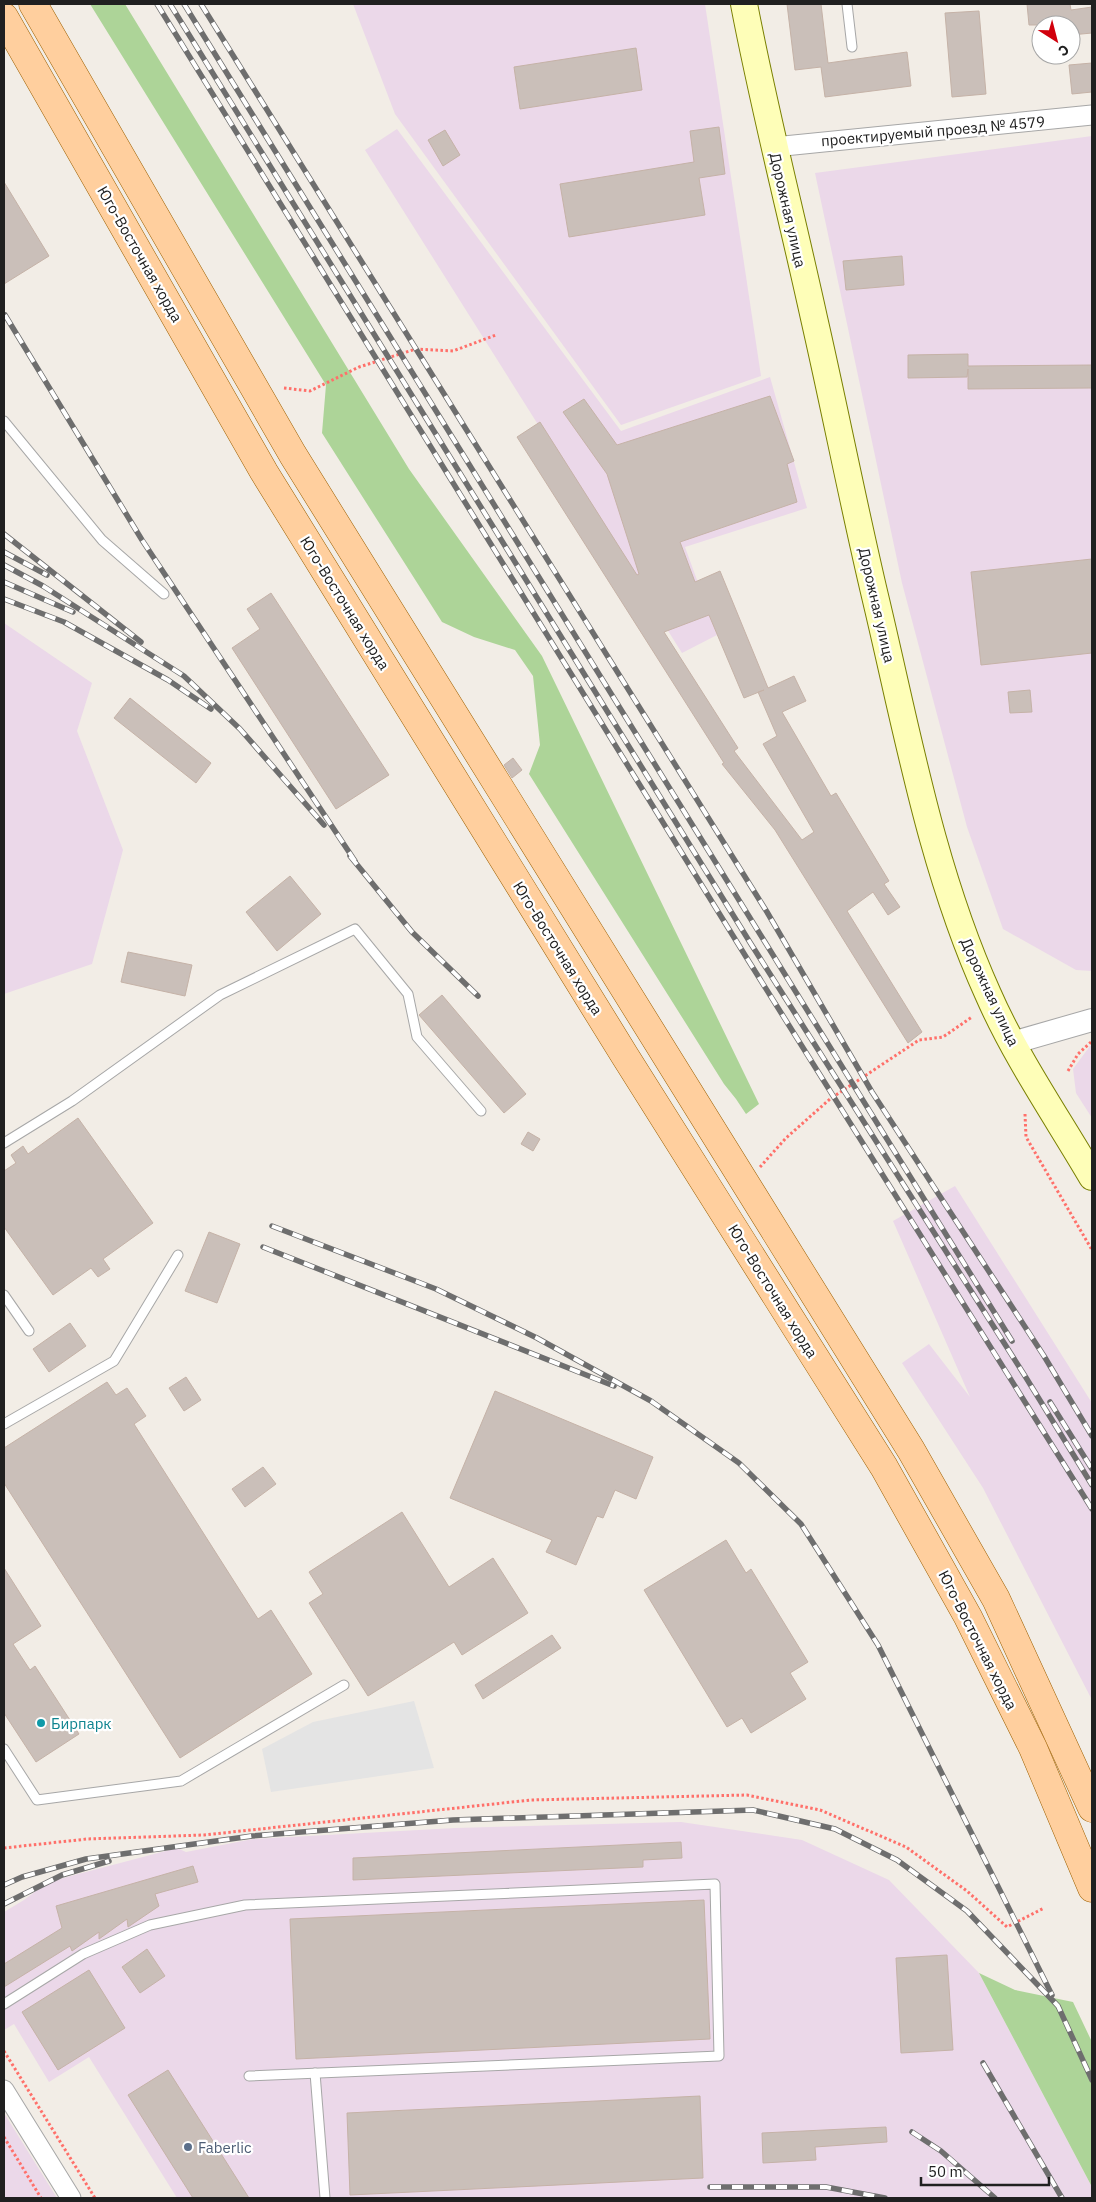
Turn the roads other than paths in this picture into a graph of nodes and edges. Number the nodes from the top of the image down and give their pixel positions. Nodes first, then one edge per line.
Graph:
1 (33, 4) edge
2 (744, 4) edge
3 (847, 4) edge
4 (4, 17) edge
5 (4, 40) edge
6 (852, 47) dead end
7 (54, 104) junction
8 (1092, 115) edge
9 (774, 147) junction
10 (4, 421) edge
11 (164, 594) dead end
12 (1092, 1020) edge
13 (1012, 1043) junction
14 (481, 1111) dead end
15 (4, 1143) edge
16 (1092, 1177) edge
17 (178, 1255) dead end
18 (4, 1295) edge
19 (29, 1331) dead end
20 (4, 1424) edge
21 (344, 1685) dead end
22 (4, 1749) edge
23 (1092, 1808) edge
24 (1092, 1888) edge
25 (4, 2004) edge
26 (315, 2073) junction
27 (249, 2076) dead end
28 (4, 2090) edge
29 (71, 2198) edge
30 (325, 2198) edge

1 - 23 main road, Юго-Восточная хорда
2 - 9 main road, Дорожная улица
3 - 6 lane
4 - 7 main road, Юго-Восточная хорда
5 - 7 main road
7 - 24 main road, Юго-Восточная хорда
8 - 9 street, проектируемый проезд № 4579
9 - 13 main road, Дорожная улица
10 - 11 lane
12 - 13 street
13 - 16 main road, Дорожная улица
14 - 15 lane
17 - 20 lane
18 - 19 lane
21 - 22 lane
25 - 26 lane
26 - 27 lane
26 - 30 lane
28 - 29 street

